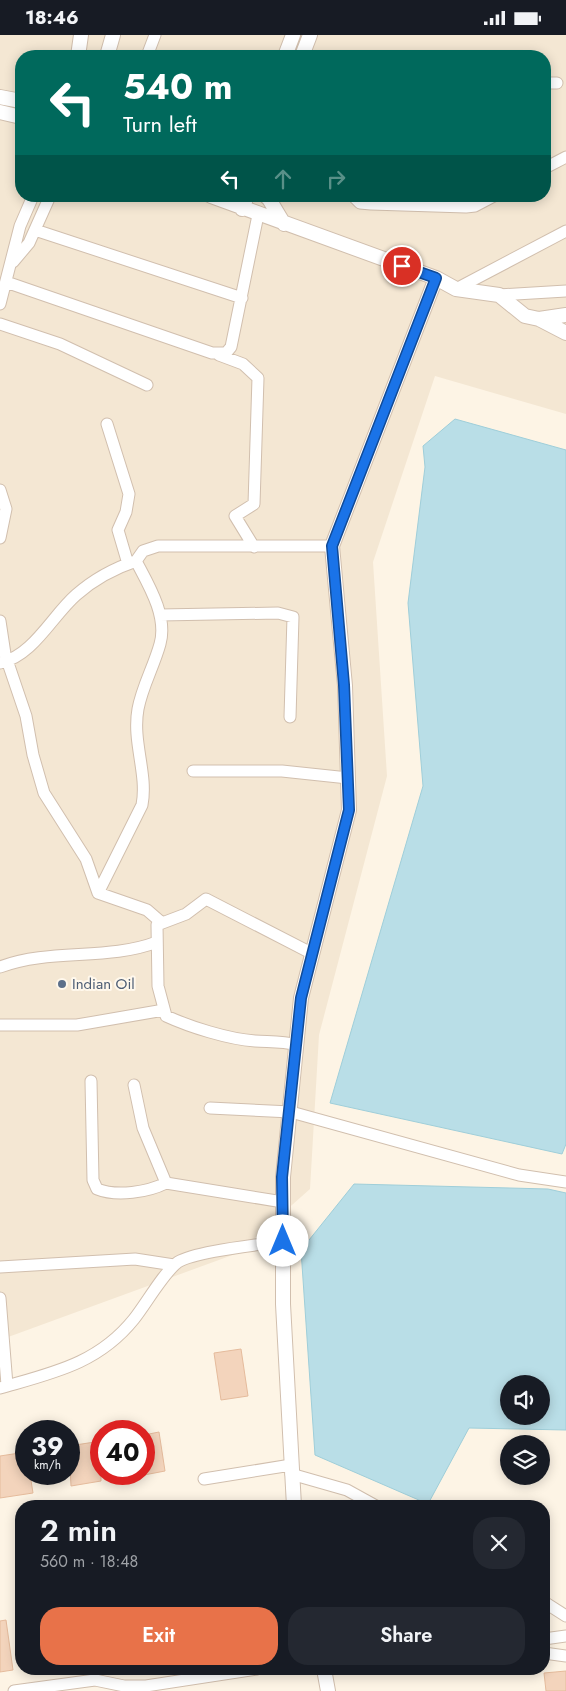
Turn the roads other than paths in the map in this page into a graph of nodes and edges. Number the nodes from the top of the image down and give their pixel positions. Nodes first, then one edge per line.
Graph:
1 (81, 35) edge
2 (113, 35) edge
3 (155, 35) edge
4 (293, 35) edge
5 (310, 35) edge
6 (79, 50) edge
7 (109, 50) edge
8 (149, 50) edge
9 (287, 50) edge
10 (304, 50) edge
11 (0, 97) edge
12 (15, 100) edge
13 (0, 112) edge
14 (15, 116) edge
15 (566, 157) edge
16 (551, 165) edge
17 (30, 202) edge
18 (47, 202) edge
19 (260, 202) edge
20 (271, 202) edge
21 (359, 202) edge
22 (483, 202) edge
23 (244, 203) edge
24 (258, 215) junction
25 (284, 224) junction
26 (35, 230) junction
27 (566, 231) edge
28 (10, 265) junction
29 (436, 278) junction
30 (6, 282) junction
31 (456, 289) junction
32 (566, 291) edge
33 (499, 295) junction
34 (242, 297) junction
35 (0, 304) edge
36 (566, 315) edge
37 (539, 319) junction
38 (0, 324) edge
39 (566, 333) edge
40 (219, 355) junction
41 (147, 385) dead end
42 (107, 424) dead end
43 (0, 491) edge
44 (2, 520) edge
45 (0, 538) edge
46 (332, 546) junction
47 (254, 547) junction
48 (132, 562) junction
49 (160, 615) junction
50 (0, 621) edge
51 (4, 662) edge
52 (290, 717) dead end
53 (193, 771) dead end
54 (348, 778) junction
55 (98, 893) junction
56 (162, 923) junction
57 (157, 942) junction
58 (313, 954) junction
59 (0, 967) edge
60 (164, 1010) junction
61 (0, 1025) edge
62 (297, 1045) junction
63 (90, 1081) dead end
64 (134, 1085) dead end
65 (210, 1108) dead end
66 (290, 1112) junction
67 (566, 1182) edge
68 (166, 1183) junction
69 (283, 1202) junction
70 (283, 1241) junction
71 (174, 1265) junction
72 (0, 1267) edge
73 (0, 1298) edge
74 (4, 1387) edge
75 (291, 1470) junction
76 (204, 1479) dead end
77 (294, 1500) edge
78 (365, 1500) edge
79 (550, 1607) edge
80 (566, 1616) edge
81 (566, 1636) edge
82 (550, 1638) edge
83 (550, 1654) edge
84 (566, 1656) edge
85 (218, 1675) edge
86 (325, 1675) edge
87 (95, 1686) edge
88 (14, 1691) edge
89 (328, 1691) edge

1 - 6 street
2 - 7 street
3 - 8 street
4 - 9 street
5 - 10 street
11 - 12 street
13 - 14 street
15 - 16 street
17 - 28 street
18 - 26 street
19 - 24 street
20 - 25 street
21 - 22 street
23 - 24 street
24 - 25 street
24 - 34 street
25 - 29 street
26 - 28 street
26 - 34 street
27 - 31 street
28 - 30 street
29 - 31 street
29 - 46 street
30 - 35 street
30 - 40 street
31 - 33 street
32 - 33 street
33 - 37 street
34 - 40 street
36 - 37 street
37 - 39 street
38 - 41 street
40 - 47 street
42 - 48 street
43 - 44 street
44 - 45 street
46 - 47 street
46 - 54 street
47 - 48 street
48 - 49 street
48 - 51 street
49 - 52 street
49 - 55 street
50 - 51 street
51 - 55 street
53 - 54 street
54 - 58 street
55 - 56 street
56 - 57 street
56 - 58 street
57 - 59 street
57 - 60 street
58 - 62 street
60 - 61 street
60 - 62 street
62 - 66 street
63 - 68 street
64 - 68 street
65 - 66 street
66 - 67 street
66 - 69 street
68 - 69 street
69 - 70 street
70 - 71 street
70 - 75 street
71 - 72 street
71 - 74 street
73 - 74 street
75 - 76 street
75 - 77 street
75 - 78 street
79 - 80 street
81 - 82 street
83 - 84 street
85 - 87 street
86 - 89 street
87 - 88 street

